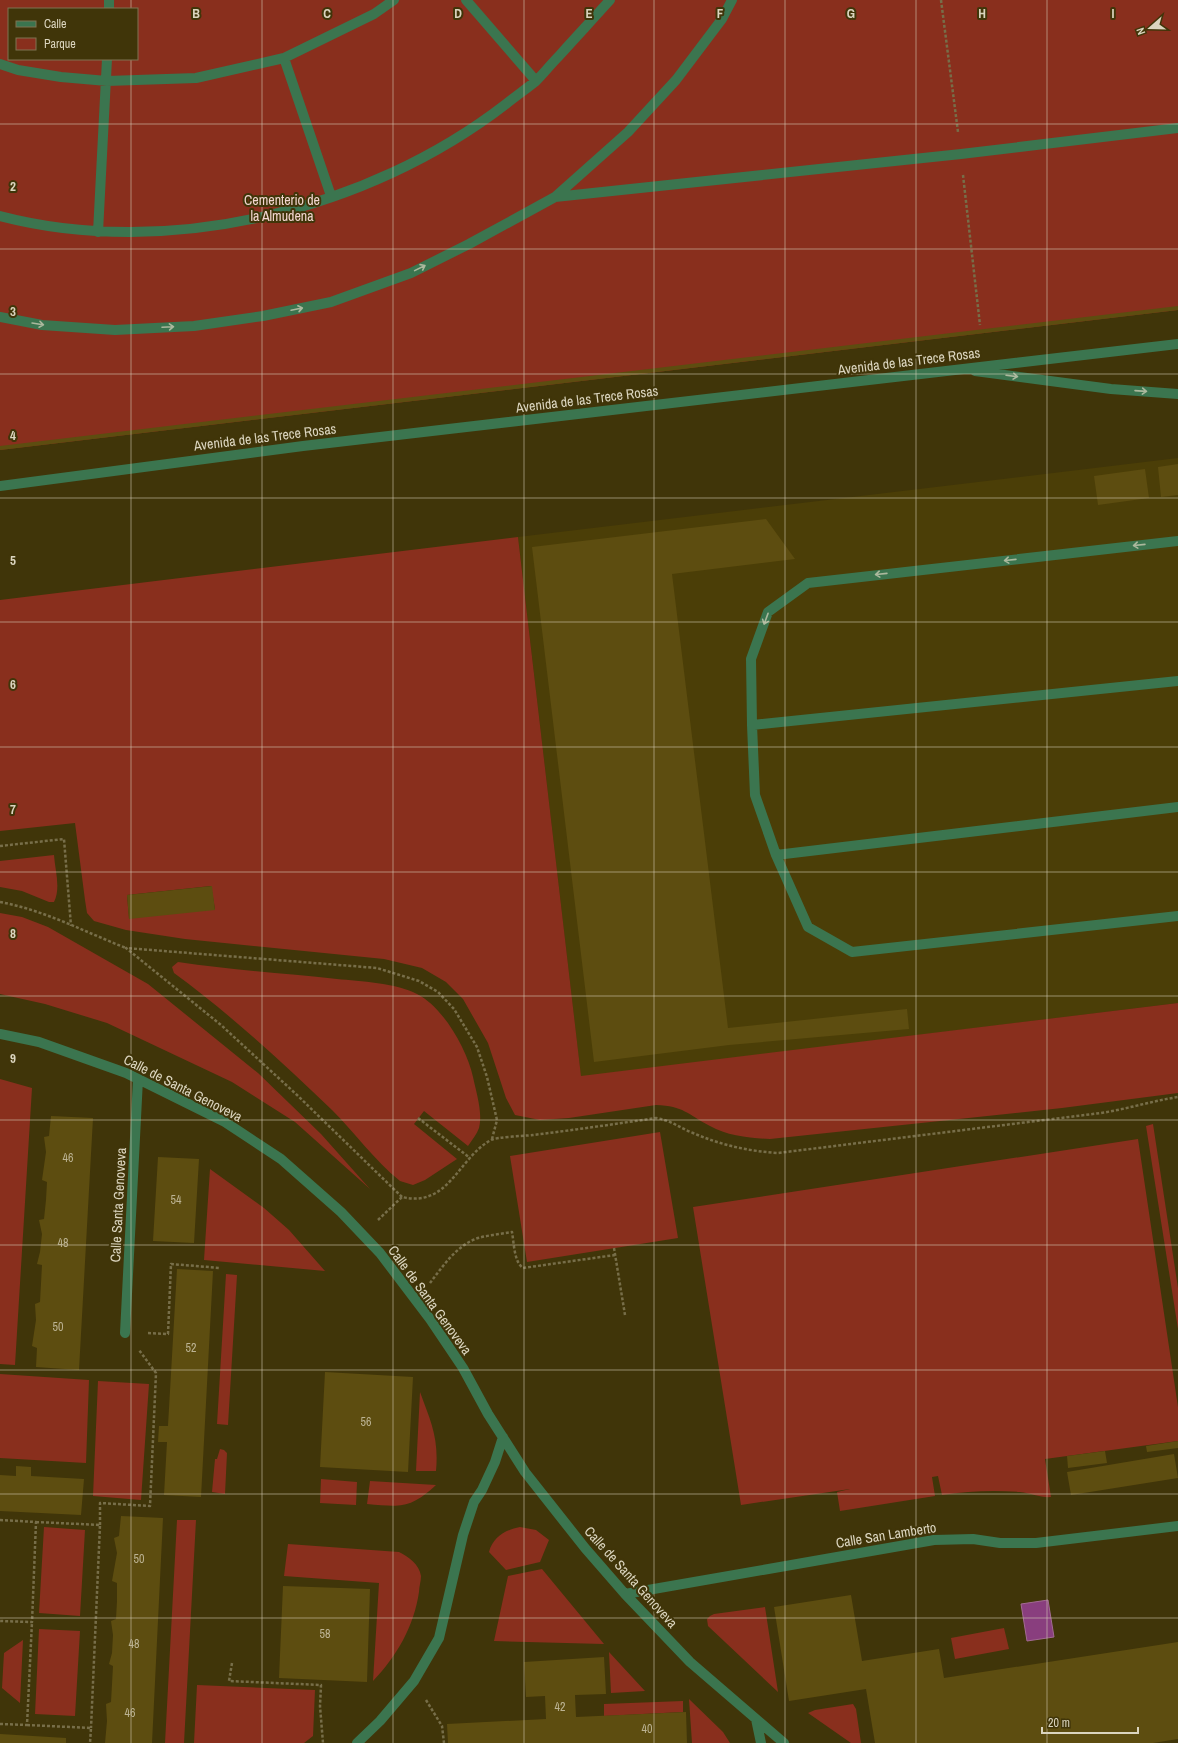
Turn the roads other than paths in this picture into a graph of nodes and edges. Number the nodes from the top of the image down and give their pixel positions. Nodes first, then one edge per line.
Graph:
1 (394, 0) edge
2 (466, 0) edge
3 (610, 0) edge
4 (732, 0) edge
5 (284, 58) junction
6 (107, 60) edge
7 (0, 64) edge
8 (107, 81) junction
9 (536, 81) junction
10 (1178, 128) edge
11 (331, 196) junction
12 (555, 197) junction
13 (0, 216) edge
14 (98, 232) junction
15 (0, 317) edge
16 (1178, 344) edge
17 (959, 369) junction
18 (1178, 394) edge
19 (0, 486) edge
20 (1178, 541) edge
21 (1178, 681) edge
22 (752, 725) junction
23 (1178, 807) edge
24 (776, 855) junction
25 (1178, 916) edge
26 (0, 1034) edge
27 (138, 1079) junction
28 (125, 1333) road end
29 (503, 1437) junction
30 (1178, 1526) edge
31 (625, 1594) junction
32 (756, 1719) junction
33 (357, 1743) edge
34 (761, 1743) edge
35 (784, 1743) edge

1 - 5 street
2 - 9 street
3 - 9 street
4 - 12 street
5 - 8 street
5 - 11 street
6 - 8 street
7 - 8 street
8 - 14 street
9 - 11 street
10 - 12 street
11 - 14 street
15 -> 12 street
13 - 14 street
16 - 17 street, Avenida de las Trece Rosas
17 -> 18 street
17 - 19 street, Avenida de las Trece Rosas
20 -> 22 street
21 - 22 street
22 - 24 street
23 - 24 street
24 - 25 street
26 - 27 street, Calle de Santa Genoveva
27 - 28 street, Calle Santa Genoveva
27 - 29 street, Calle de Santa Genoveva
29 - 31 street, Calle de Santa Genoveva
29 - 33 street
30 - 31 street, Calle San Lamberto
31 - 32 street, Calle de Santa Genoveva
32 - 34 street
32 - 35 street, Calle de Santa Genoveva

